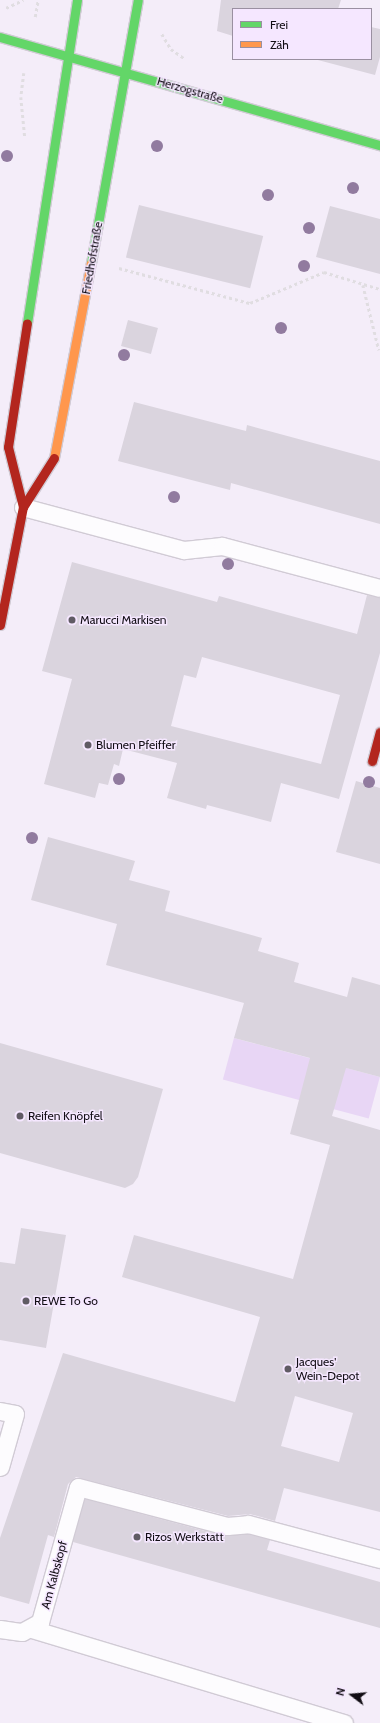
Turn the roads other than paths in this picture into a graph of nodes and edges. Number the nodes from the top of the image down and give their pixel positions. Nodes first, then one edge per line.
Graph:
1 (77, 0) edge
2 (138, 0) edge
3 (0, 38) edge
4 (67, 56) junction
5 (125, 72) junction
6 (380, 145) edge
7 (23, 506) junction
8 (380, 588) edge
9 (0, 625) edge
10 (380, 732) edge
11 (372, 761) dead end
12 (0, 1411) edge
13 (0, 1467) edge
14 (380, 1559) edge
15 (0, 1629) edge
16 (32, 1629) junction
17 (344, 1723) edge

1 - 4 main road, Friedhofstraße
2 - 5 main road, Friedhofstraße
3 - 4 main road, Herzogstraße
4 - 5 main road, Herzogstraße
4 - 7 main road, Friedhofstraße
5 - 6 main road, Herzogstraße
5 - 7 main road, Friedhofstraße
7 - 8 lane
7 - 9 main road, Friedhofstraße
10 - 11 main road
12 - 13 lane
14 - 16 lane, Am Kalbskopf
15 - 16 lane
16 - 17 lane

